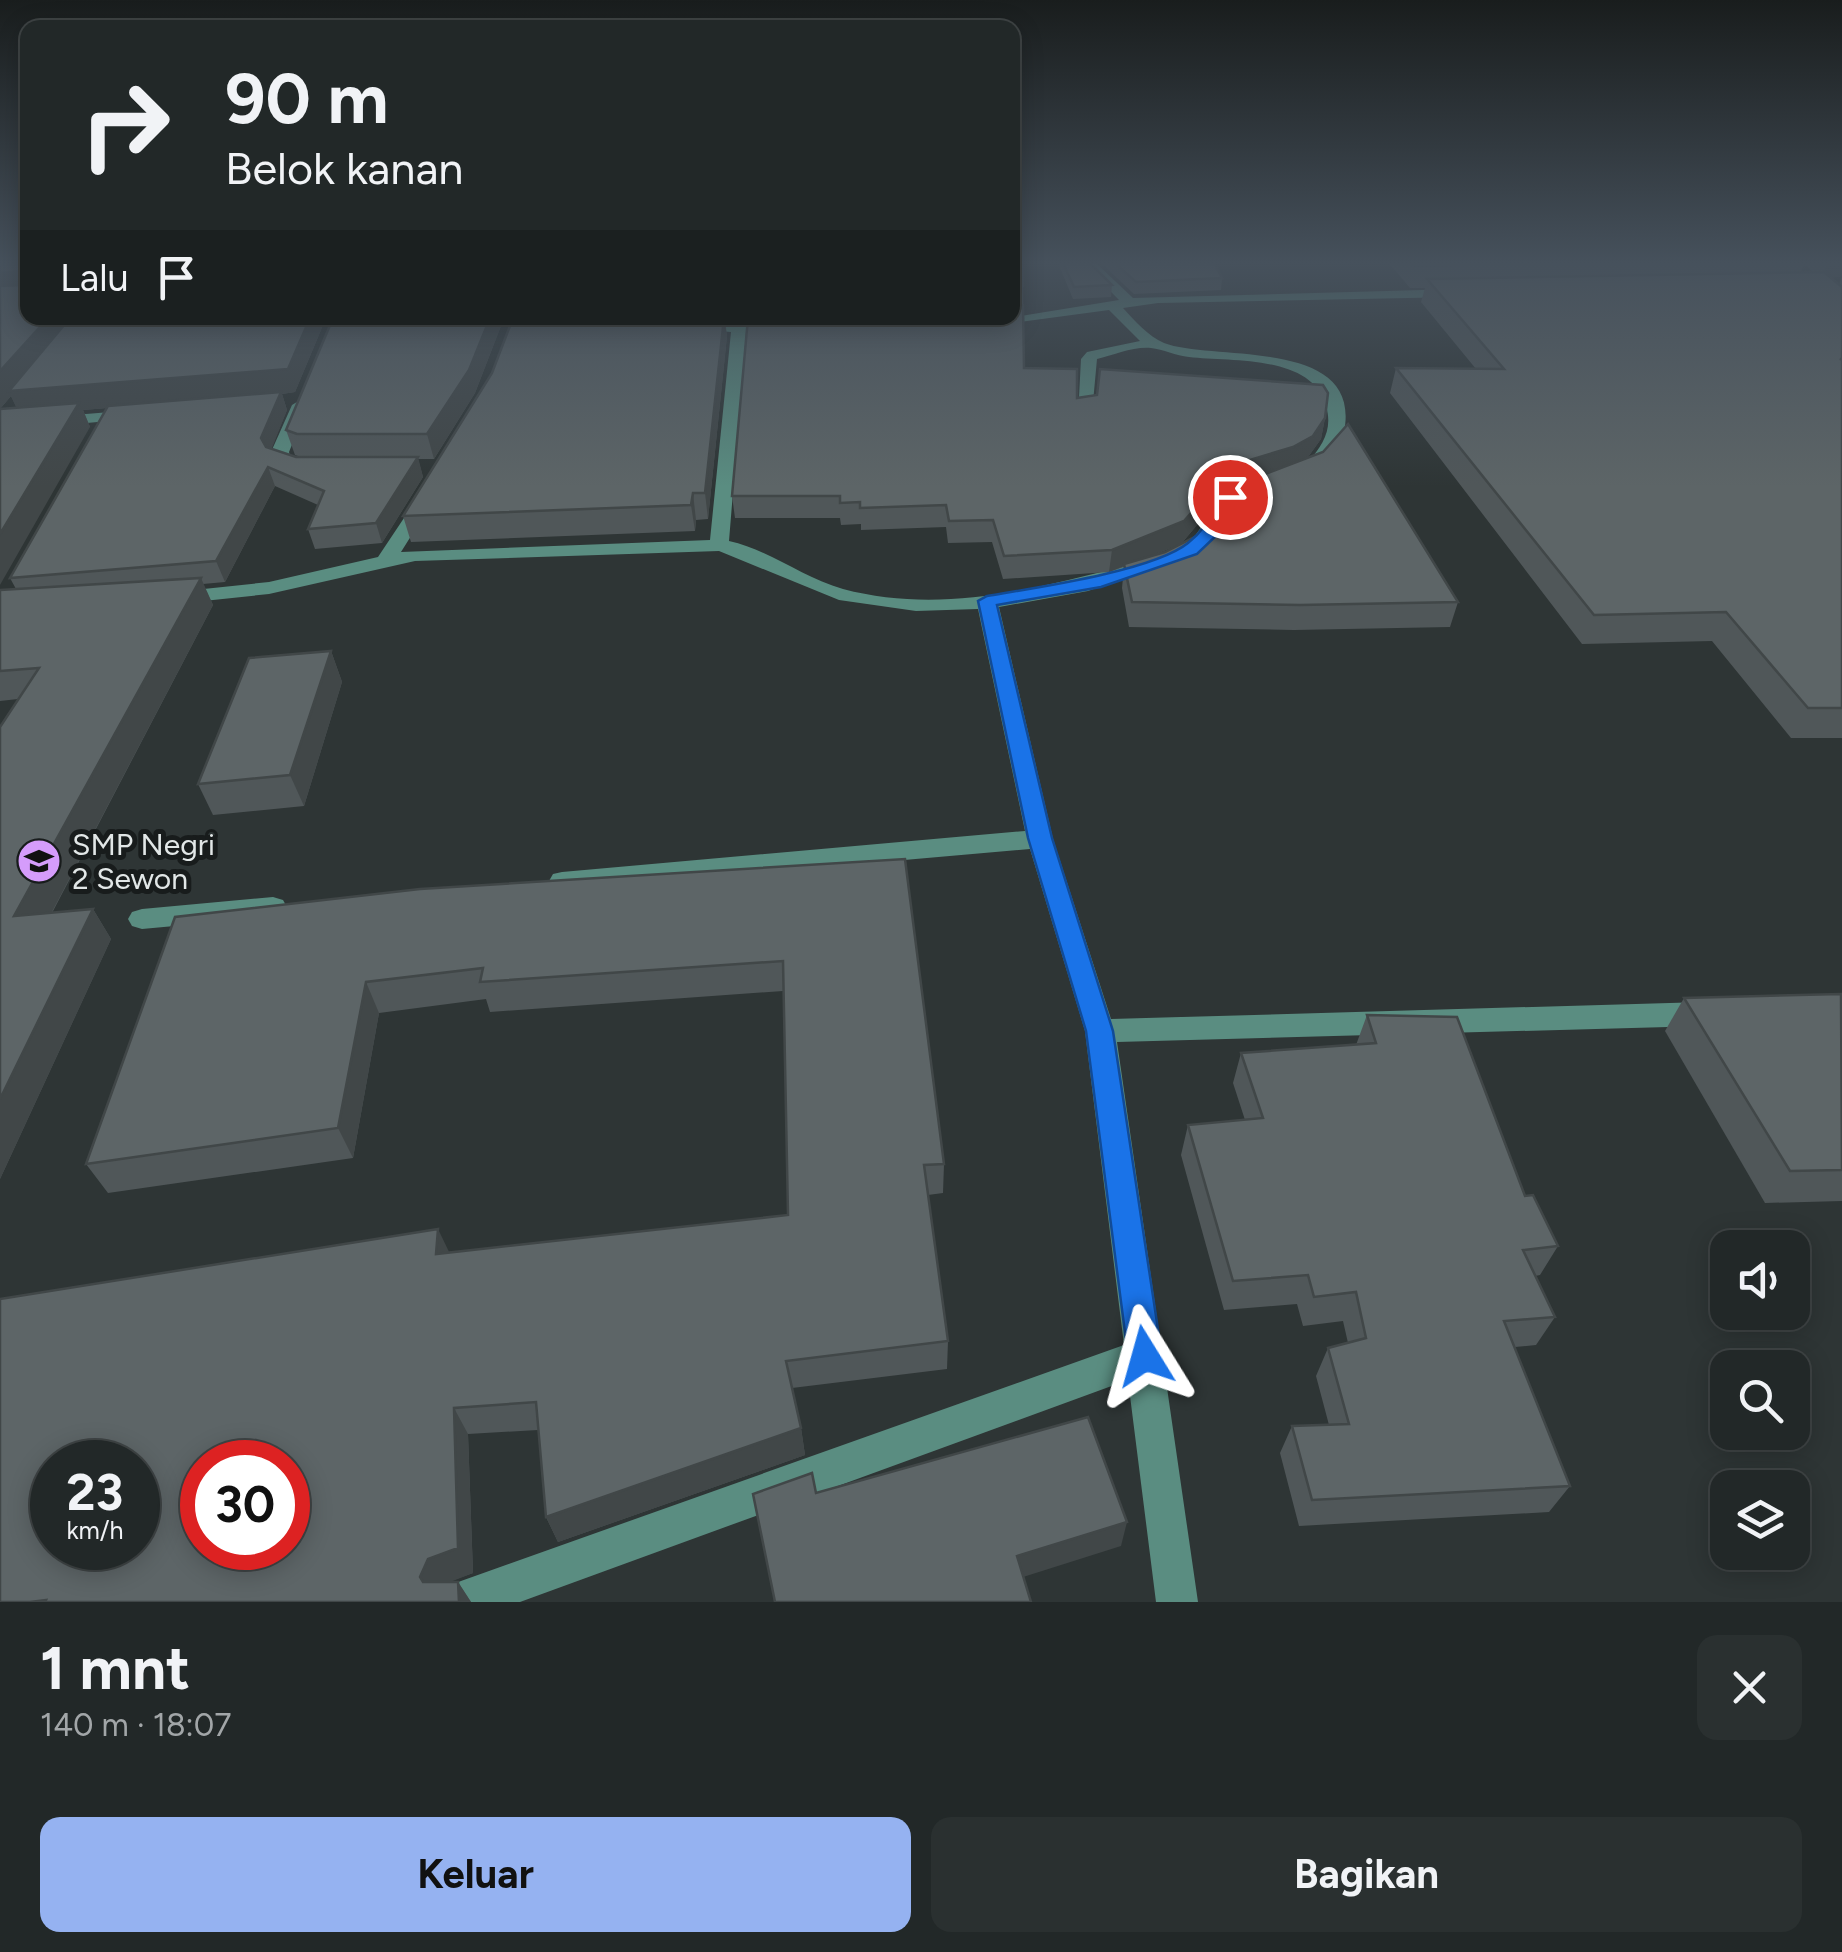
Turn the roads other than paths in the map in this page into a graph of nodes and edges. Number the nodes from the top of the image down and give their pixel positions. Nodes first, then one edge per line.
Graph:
1 (738, 338) edge
2 (1147, 338) edge
3 (1152, 344) junction
4 (282, 402) edge
5 (12, 409) edge
6 (146, 414) edge
7 (1084, 414) edge
8 (108, 417) junction
9 (0, 425) edge
10 (92, 446) edge
11 (323, 468) edge
12 (435, 481) edge
13 (719, 545) junction
14 (386, 560) junction
15 (148, 600) edge
16 (987, 601) junction
17 (1040, 838) junction
18 (532, 884) edge
19 (298, 905) edge
20 (142, 918) dead end
21 (1725, 1014) edge
22 (1100, 1031) junction
23 (1145, 1356) junction
24 (462, 1602) edge
25 (1177, 1602) edge

1 - 13 street
2 - 3 street
3 - 7 street
3 - 16 street
4 - 11 street
5 - 9 street
6 - 8 street
8 - 9 street
8 - 10 street
12 - 14 street
13 - 14 street
13 - 16 street
14 - 15 street
16 - 17 street
17 - 18 street
17 - 22 street
19 - 20 street
21 - 22 street
22 - 23 street
23 - 24 street
23 - 25 street

